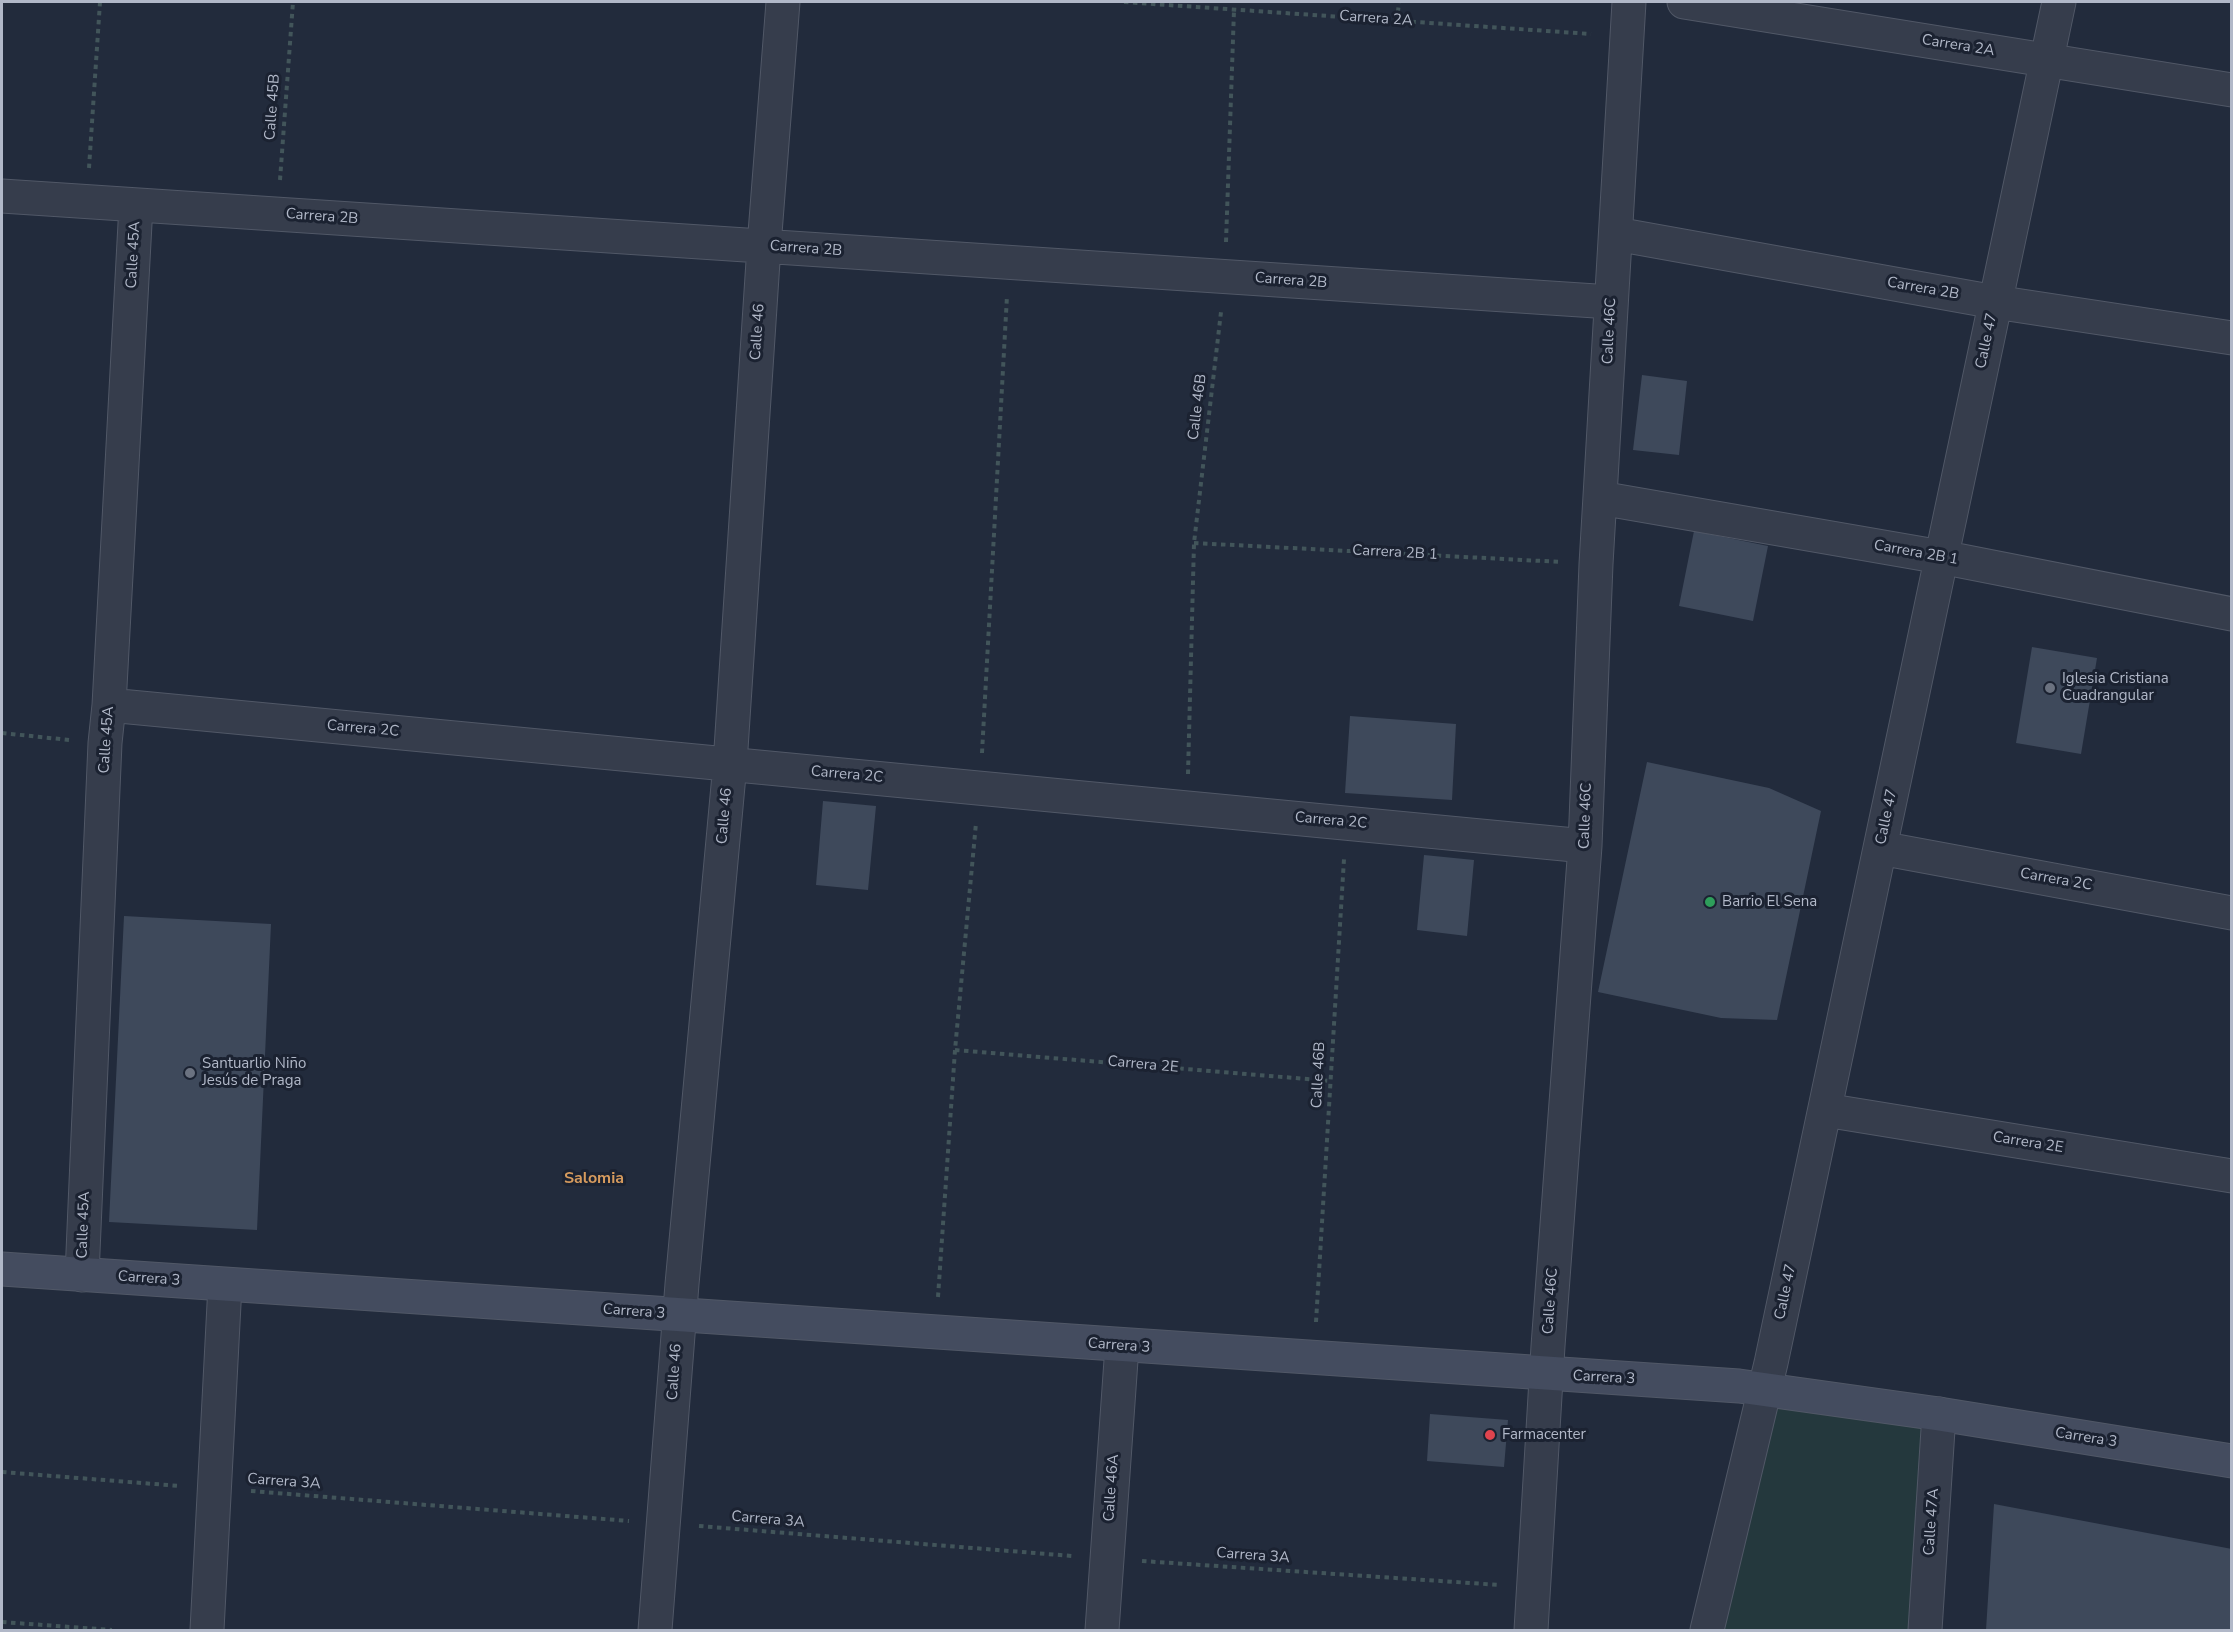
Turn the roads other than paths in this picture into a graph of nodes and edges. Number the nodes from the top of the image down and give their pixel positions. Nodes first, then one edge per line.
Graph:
1 (783, 2) edge
2 (1629, 2) edge
3 (1684, 2) edge
4 (2059, 2) edge
5 (2047, 60) junction
6 (2232, 90) edge
7 (2, 196) edge
8 (136, 205) junction
9 (1616, 234) junction
10 (764, 246) junction
11 (1611, 302) junction
12 (1995, 302) junction
13 (2232, 338) edge
14 (1600, 498) junction
15 (1941, 557) junction
16 (2232, 614) edge
17 (109, 705) junction
18 (730, 764) junction
19 (1585, 846) junction
20 (1880, 848) junction
21 (2232, 913) edge
22 (1825, 1110) junction
23 (2232, 1176) edge
24 (2, 1269) edge
25 (82, 1275) junction
26 (225, 1285) junction
27 (680, 1315) junction
28 (1122, 1346) junction
29 (1546, 1375) junction
30 (1765, 1389) junction
31 (1939, 1414) junction
32 (2232, 1461) edge
33 (207, 1630) edge
34 (655, 1630) edge
35 (1102, 1630) edge
36 (1531, 1630) edge
37 (1707, 1630) edge
38 (1925, 1630) edge

1 - 10 street, Calle 46
2 - 9 street, Calle 46C
3 - 5 street, Carrera 2A
4 - 5 street, Calle 47
5 - 6 street, Carrera 2A
5 - 12 street, Calle 47
7 - 8 street, Carrera 2B
8 - 10 street, Carrera 2B
8 - 17 street, Calle 45A
9 - 11 street, Calle 46C
9 - 12 street, Carrera 2B
10 - 11 street, Carrera 2B
10 - 18 street, Calle 46
11 - 14 street, Calle 46C
12 - 13 street, Carrera 2B
12 - 15 street, Calle 47
14 - 15 street, Carrera 2B 1
14 - 19 street, Calle 46C
15 - 16 street, Carrera 2B 1
15 - 20 street, Calle 47
17 - 18 street, Carrera 2C
17 - 25 street, Calle 45A
18 - 19 street, Carrera 2C
18 - 27 street, Calle 46
19 - 29 street, Calle 46C
20 - 21 street, Carrera 2C
20 - 22 street, Calle 47
22 - 23 street, Carrera 2E
22 - 30 street, Calle 47
24 - 25 street, Carrera 3
25 - 26 street, Carrera 3
26 - 27 street, Carrera 3
26 - 33 street
27 - 28 street, Carrera 3
27 - 34 street, Calle 46
28 - 29 street, Carrera 3
28 - 35 street, Calle 46A
29 - 30 street, Carrera 3
29 - 36 street, Calle 46C
30 - 31 street, Carrera 3
30 - 37 street, Calle 47
31 - 32 street, Carrera 3
31 - 38 street, Calle 47A

